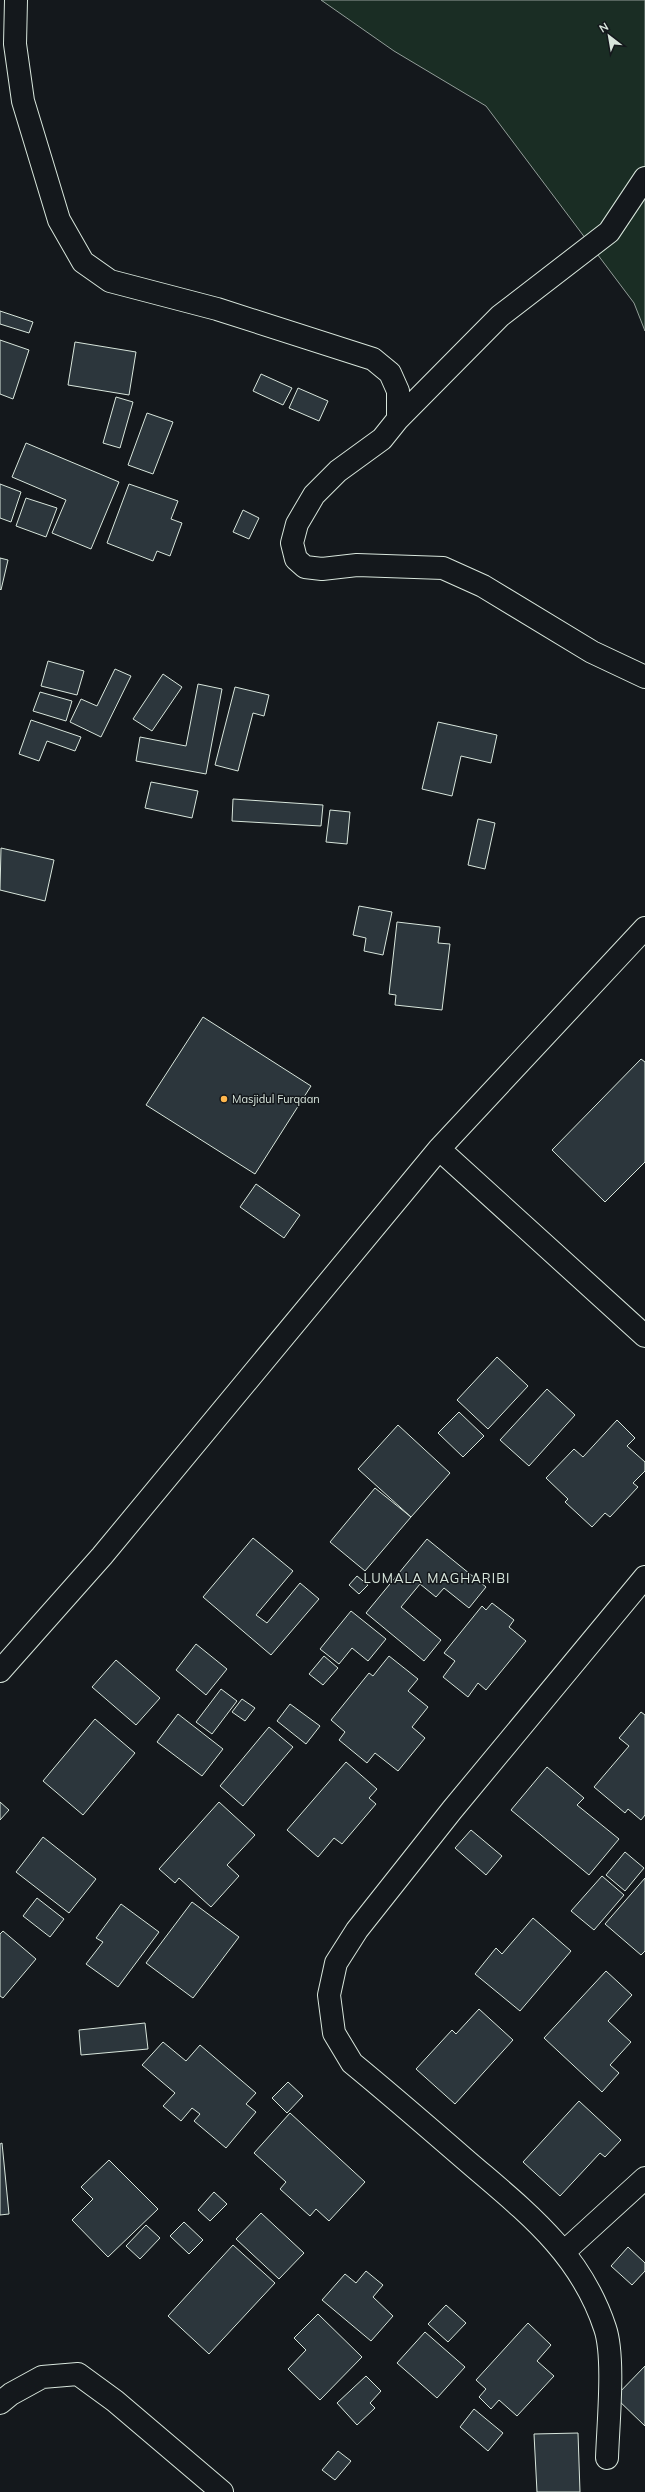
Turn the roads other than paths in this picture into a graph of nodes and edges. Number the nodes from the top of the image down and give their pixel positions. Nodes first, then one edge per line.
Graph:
1 (16, 0) edge
2 (645, 178) edge
3 (398, 419) junction
4 (645, 677) edge
5 (645, 928) edge
6 (439, 1149) junction
7 (645, 1336) edge
8 (645, 1577) edge
9 (0, 1671) edge
10 (645, 2178) edge
11 (565, 2251) junction
12 (0, 2403) edge
13 (607, 2458) dead end
14 (222, 2492) edge

1 - 3 street
2 - 3 street
3 - 4 street
5 - 6 street
6 - 7 street
6 - 9 street
8 - 11 street
10 - 11 street
11 - 13 street
12 - 14 street

